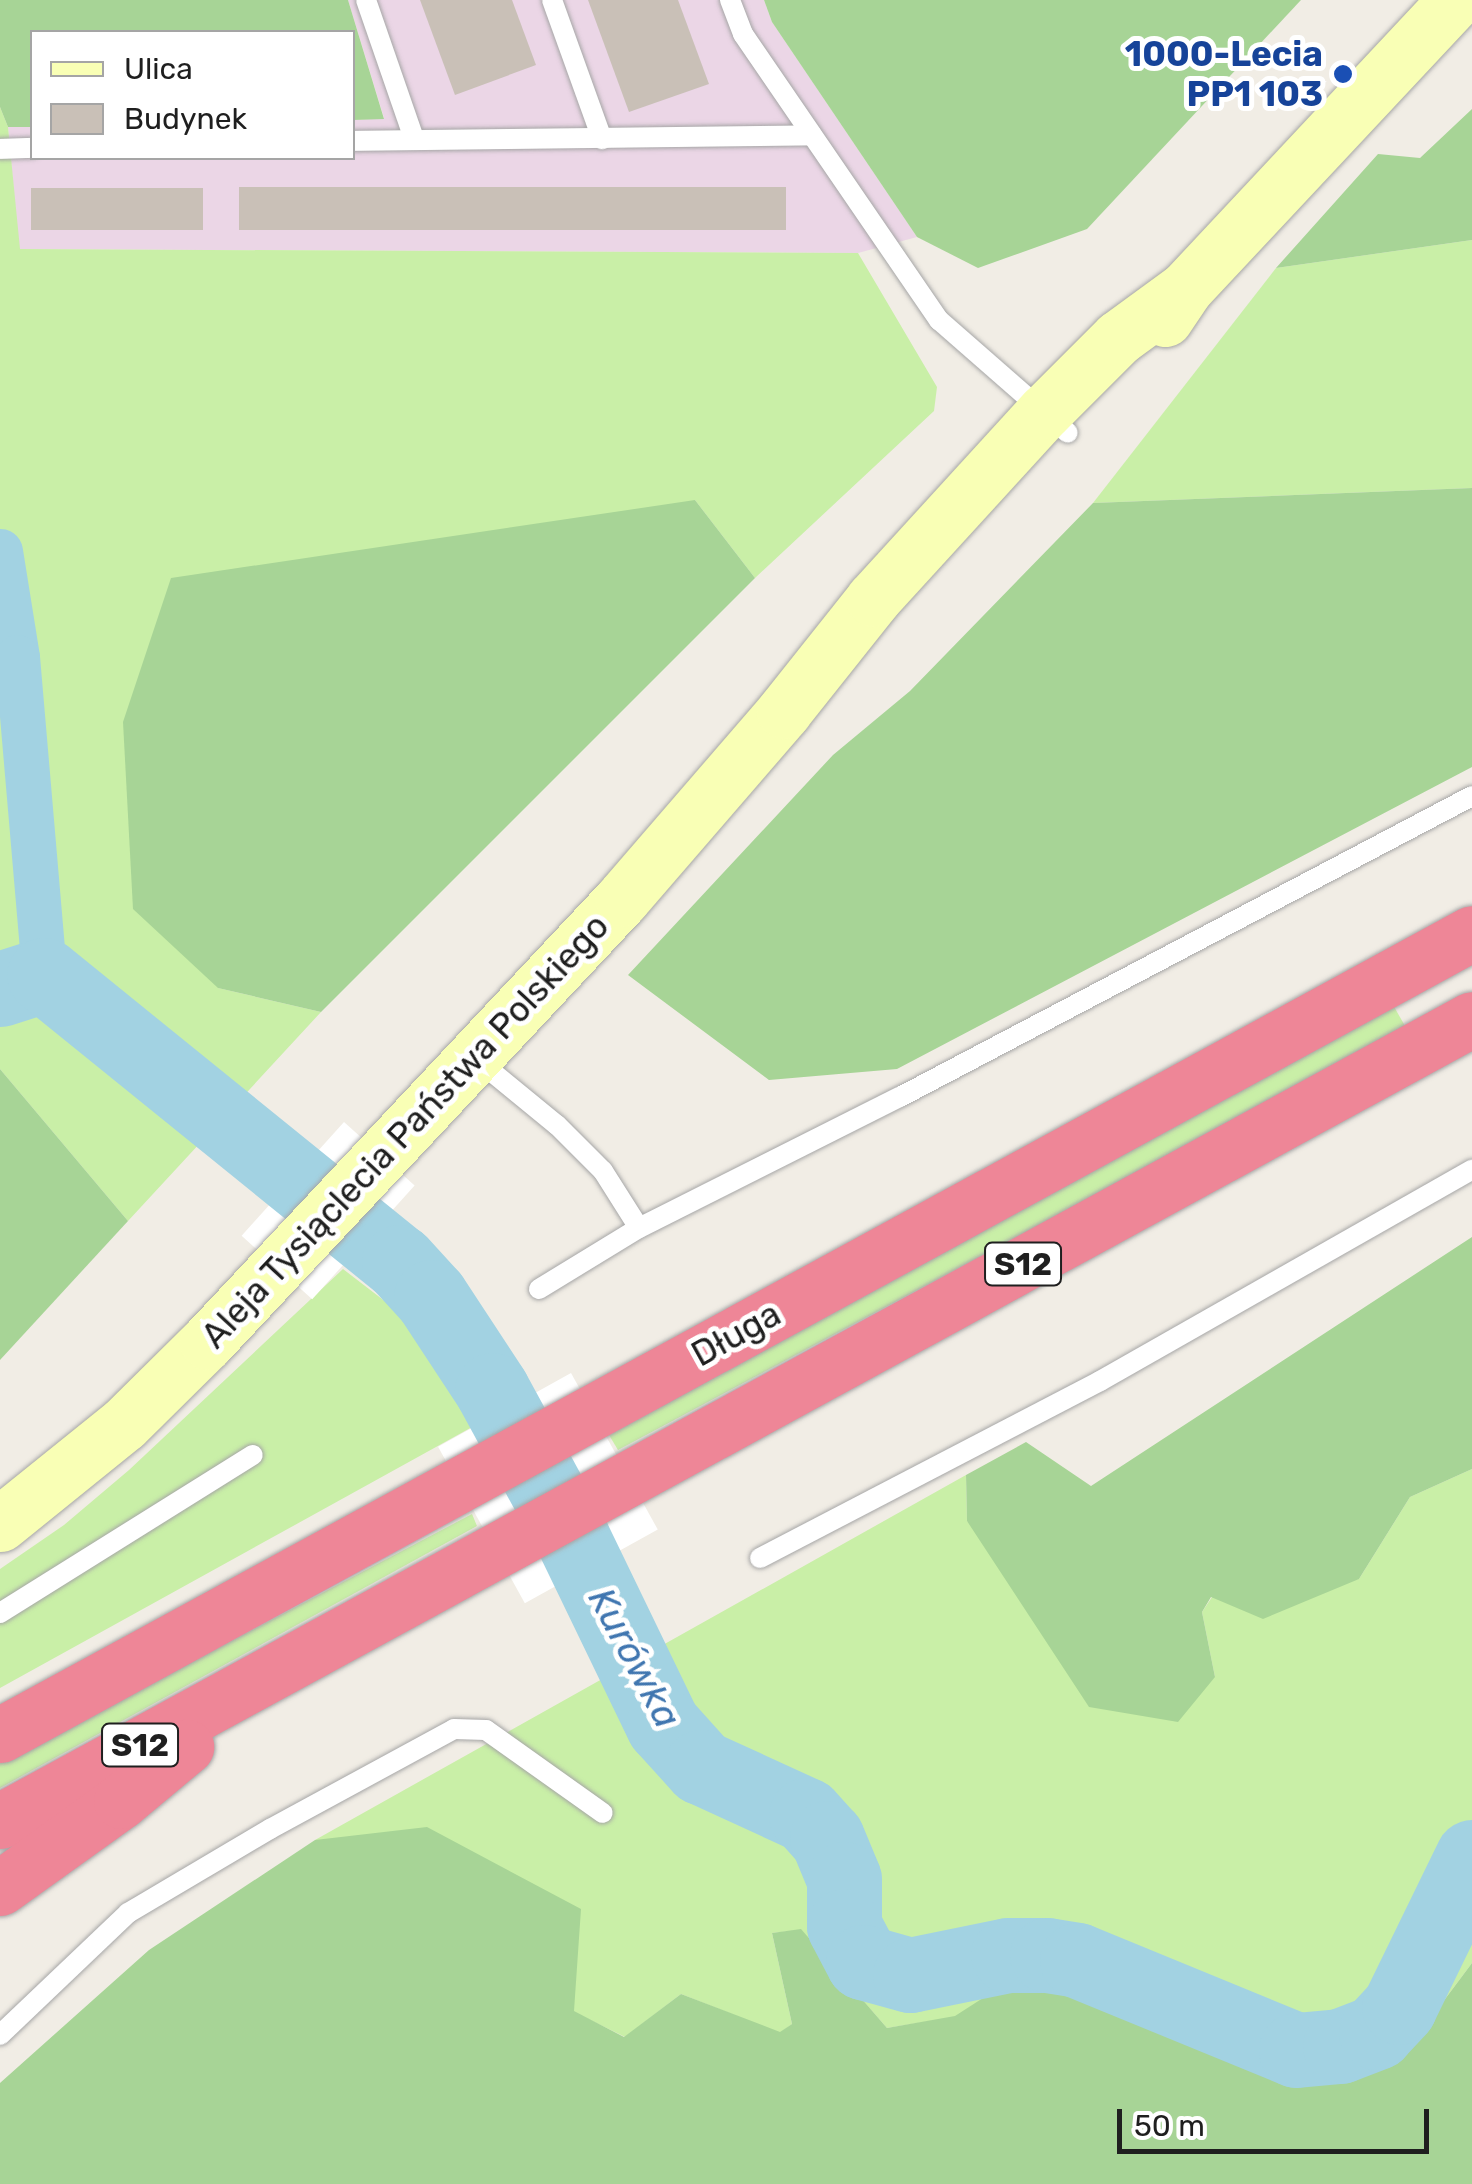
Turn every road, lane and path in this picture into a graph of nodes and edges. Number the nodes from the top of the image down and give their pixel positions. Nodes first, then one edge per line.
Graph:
1 (366, 0) edge
2 (552, 0) edge
3 (730, 0) edge
4 (1456, 0) edge
5 (812, 135) junction
6 (602, 138) junction
7 (414, 139) junction
8 (355, 141) edge
9 (30, 148) edge
10 (0, 149) edge
11 (1056, 423) junction
12 (1472, 796) edge
13 (1472, 932) edge
14 (1472, 1018) edge
15 (473, 1057) junction
16 (1472, 1170) edge
17 (639, 1228) junction
18 (539, 1289) dead end
19 (254, 1455) dead end
20 (0, 1524) edge
21 (760, 1558) dead end
22 (0, 1613) edge
23 (280, 1668) junction
24 (0, 1735) edge
25 (603, 1813) dead end
26 (0, 1821) edge
27 (0, 1888) edge
28 (0, 2035) edge

1 - 7 lane
2 - 6 lane
3 - 5 lane
4 - 11 street, Aleja Tysiąclecia Państwa Polskiego
5 - 6 lane
5 - 11 lane
6 - 7 lane
7 - 8 lane
9 - 10 lane
11 - 15 street, Aleja Tysiąclecia Państwa Polskiego
12 - 17 lane
13 - 24 highway, Długa / S12
14 - 23 highway, S12
15 - 17 lane
15 - 20 street, Aleja Tysiąclecia Państwa Polskiego
16 - 21 lane
17 - 18 lane
19 - 22 lane
23 - 26 highway, S12
23 - 27 highway
25 - 28 lane

